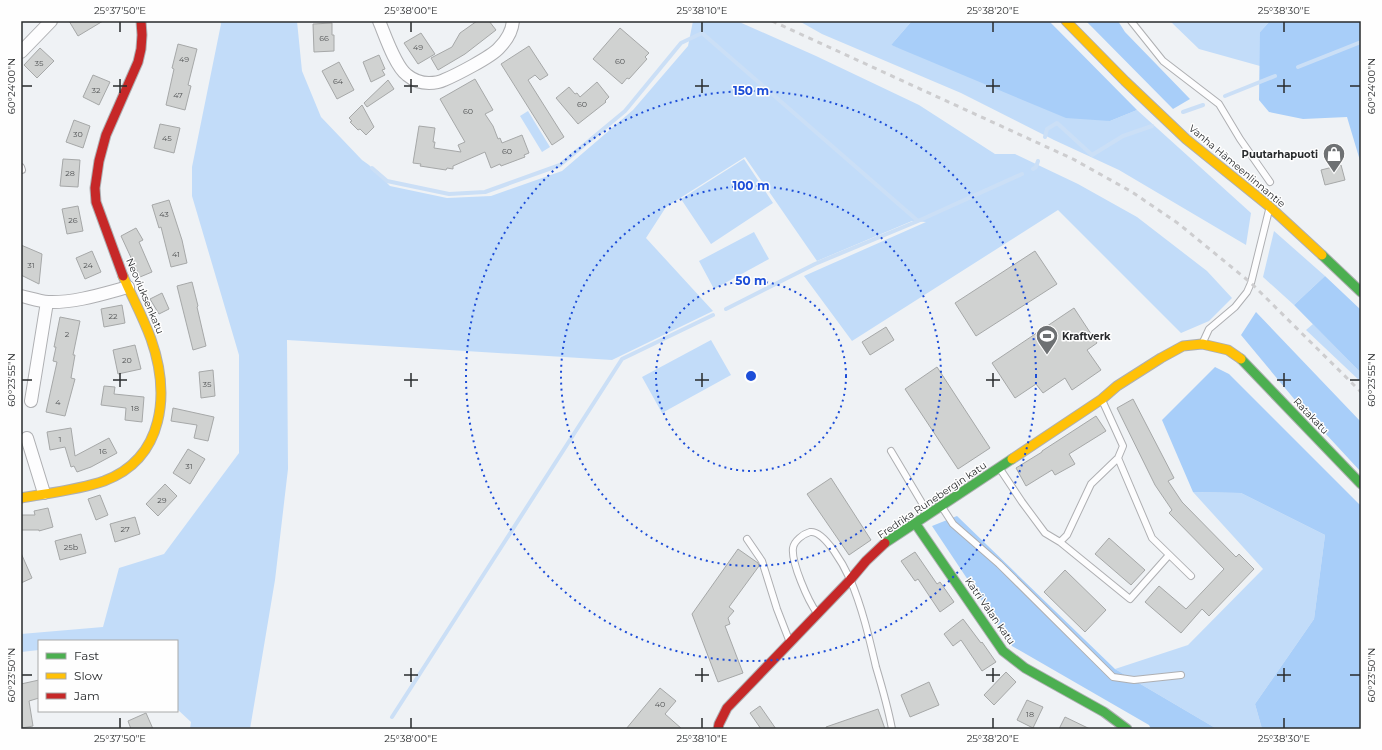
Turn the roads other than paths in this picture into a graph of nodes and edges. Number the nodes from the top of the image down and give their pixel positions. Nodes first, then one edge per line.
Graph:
1 (52, 21) edge
2 (141, 21) edge
3 (379, 21) edge
4 (513, 21) edge
5 (1066, 21) edge
6 (1131, 21) edge
7 (21, 52) edge
8 (1270, 182) dead end
9 (1270, 207) junction
10 (128, 287) junction
11 (1361, 292) edge
12 (21, 296) edge
13 (47, 302) junction
14 (1202, 344) junction
15 (1102, 399) junction
16 (31, 401) dead end
17 (27, 438) dead end
18 (891, 451) dead end
19 (1118, 458) junction
20 (999, 468) junction
21 (1361, 484) edge
22 (44, 493) junction
23 (21, 498) edge
24 (941, 505) junction
25 (929, 514) junction
26 (915, 523) junction
27 (747, 539) dead end
28 (1060, 542) junction
29 (1169, 555) junction
30 (1191, 576) dead end
31 (850, 580) junction
32 (818, 614) junction
33 (790, 642) junction
34 (1181, 675) dead end
35 (718, 729) edge
36 (892, 729) edge
37 (1127, 729) edge

1 - 7 street
2 - 10 street, Neoviuksenkatu
3 - 4 street
5 - 9 street, Vanha Hämeenlinnantie
6 - 8 lane
9 - 11 street, Vanha Hämeenlinnantie
9 - 14 lane
10 - 13 street
10 - 22 street, Neoviuksenkatu
12 - 13 street
13 - 16 street
14 - 15 street, Fredrika Runebergin katu
14 - 21 street, Ratakatu
15 - 19 lane
15 - 20 street, Fredrika Runebergin katu
17 - 22 street
18 - 25 lane
19 - 28 lane
19 - 29 lane
20 - 24 street, Fredrika Runebergin katu
20 - 28 lane
22 - 23 street, Neoviuksenkatu
24 - 25 street, Fredrika Runebergin katu
24 - 34 lane
25 - 26 street, Fredrika Runebergin katu
26 - 31 street, Fredrika Runebergin katu
26 - 37 street, Katri Valan katu
27 - 33 lane
28 - 29 lane
29 - 30 lane
31 - 32 street, Fredrika Runebergin katu
31 - 32 lane
31 - 36 lane
32 - 33 street, Fredrika Runebergin katu
33 - 35 street, Fredrika Runebergin katu

